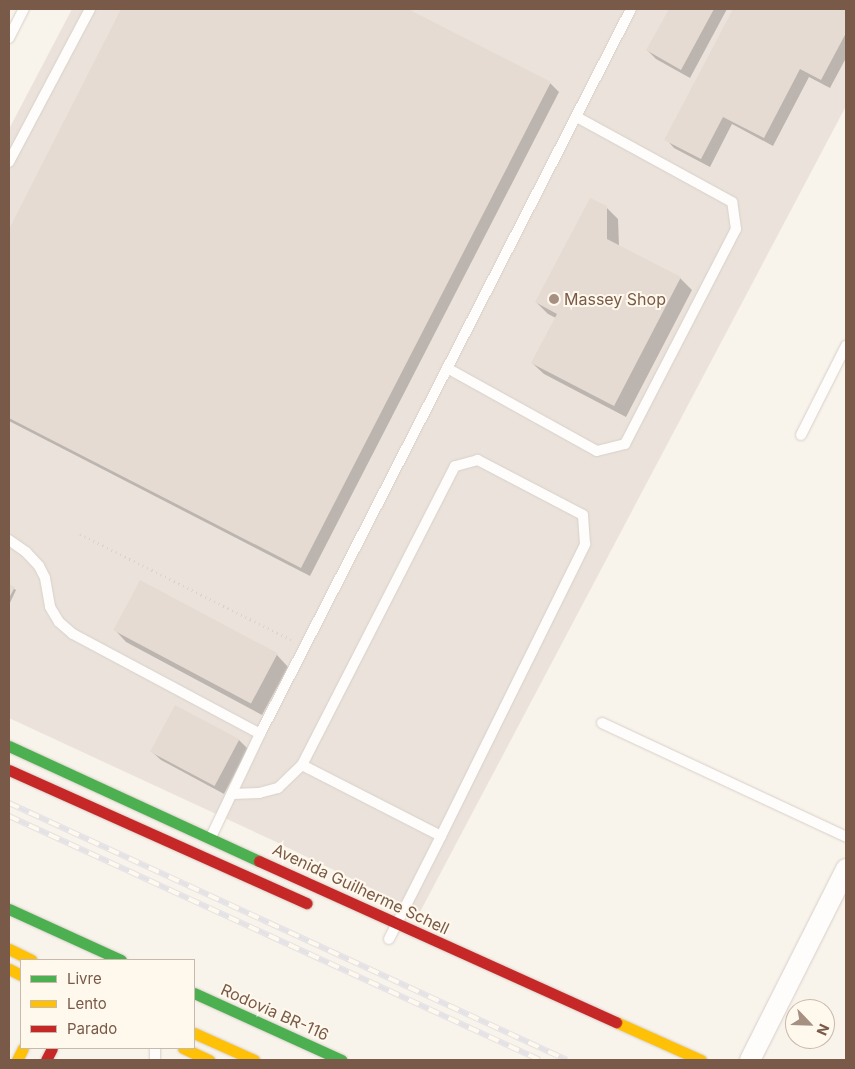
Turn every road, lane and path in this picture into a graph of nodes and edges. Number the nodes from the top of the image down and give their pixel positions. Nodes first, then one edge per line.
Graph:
1 (24, 9) edge
2 (90, 9) edge
3 (632, 9) edge
4 (9, 38) edge
5 (577, 117) junction
6 (9, 162) edge
7 (846, 346) edge
8 (447, 368) junction
9 (801, 435) dead end
10 (80, 534) dead end
11 (9, 540) edge
12 (306, 647) junction
13 (602, 722) dead end
14 (260, 734) junction
15 (9, 746) edge
16 (302, 765) junction
17 (9, 770) edge
18 (232, 794) junction
19 (441, 836) junction
20 (846, 837) edge
21 (210, 839) junction
22 (203, 856) junction
23 (846, 870) edge
24 (841, 892) edge
25 (320, 908) dead end
26 (9, 909) edge
27 (396, 924) junction
28 (389, 939) dead end
29 (9, 950) edge
30 (30, 959) edge
31 (119, 959) edge
32 (195, 993) edge
33 (195, 1033) edge
34 (184, 1049) edge
35 (210, 1060) edge
36 (254, 1060) edge
37 (342, 1060) edge
38 (701, 1060) edge
39 (750, 1060) edge

1 - 4 lane
2 - 6 lane
3 - 5 lane
5 - 8 lane
5 - 8 lane
7 - 9 lane
8 - 12 lane
10 - 12 path
11 - 14 lane
12 - 14 lane
13 - 20 lane
14 - 18 lane
15 - 21 main road, Avenida Guilherme Schell
16 - 18 lane
16 - 19 lane
16 - 19 lane
17 - 22 main road
18 - 21 lane
19 - 27 lane
21 - 22 lane
21 - 27 main road, Avenida Guilherme Schell
22 - 25 main road
23 - 24 street
24 - 39 street
26 - 31 main road
27 - 28 lane
27 - 38 main road, Avenida Guilherme Schell
29 - 30 main road
32 - 37 main road, Rodovia BR-116
33 - 36 main road
34 - 35 main road

